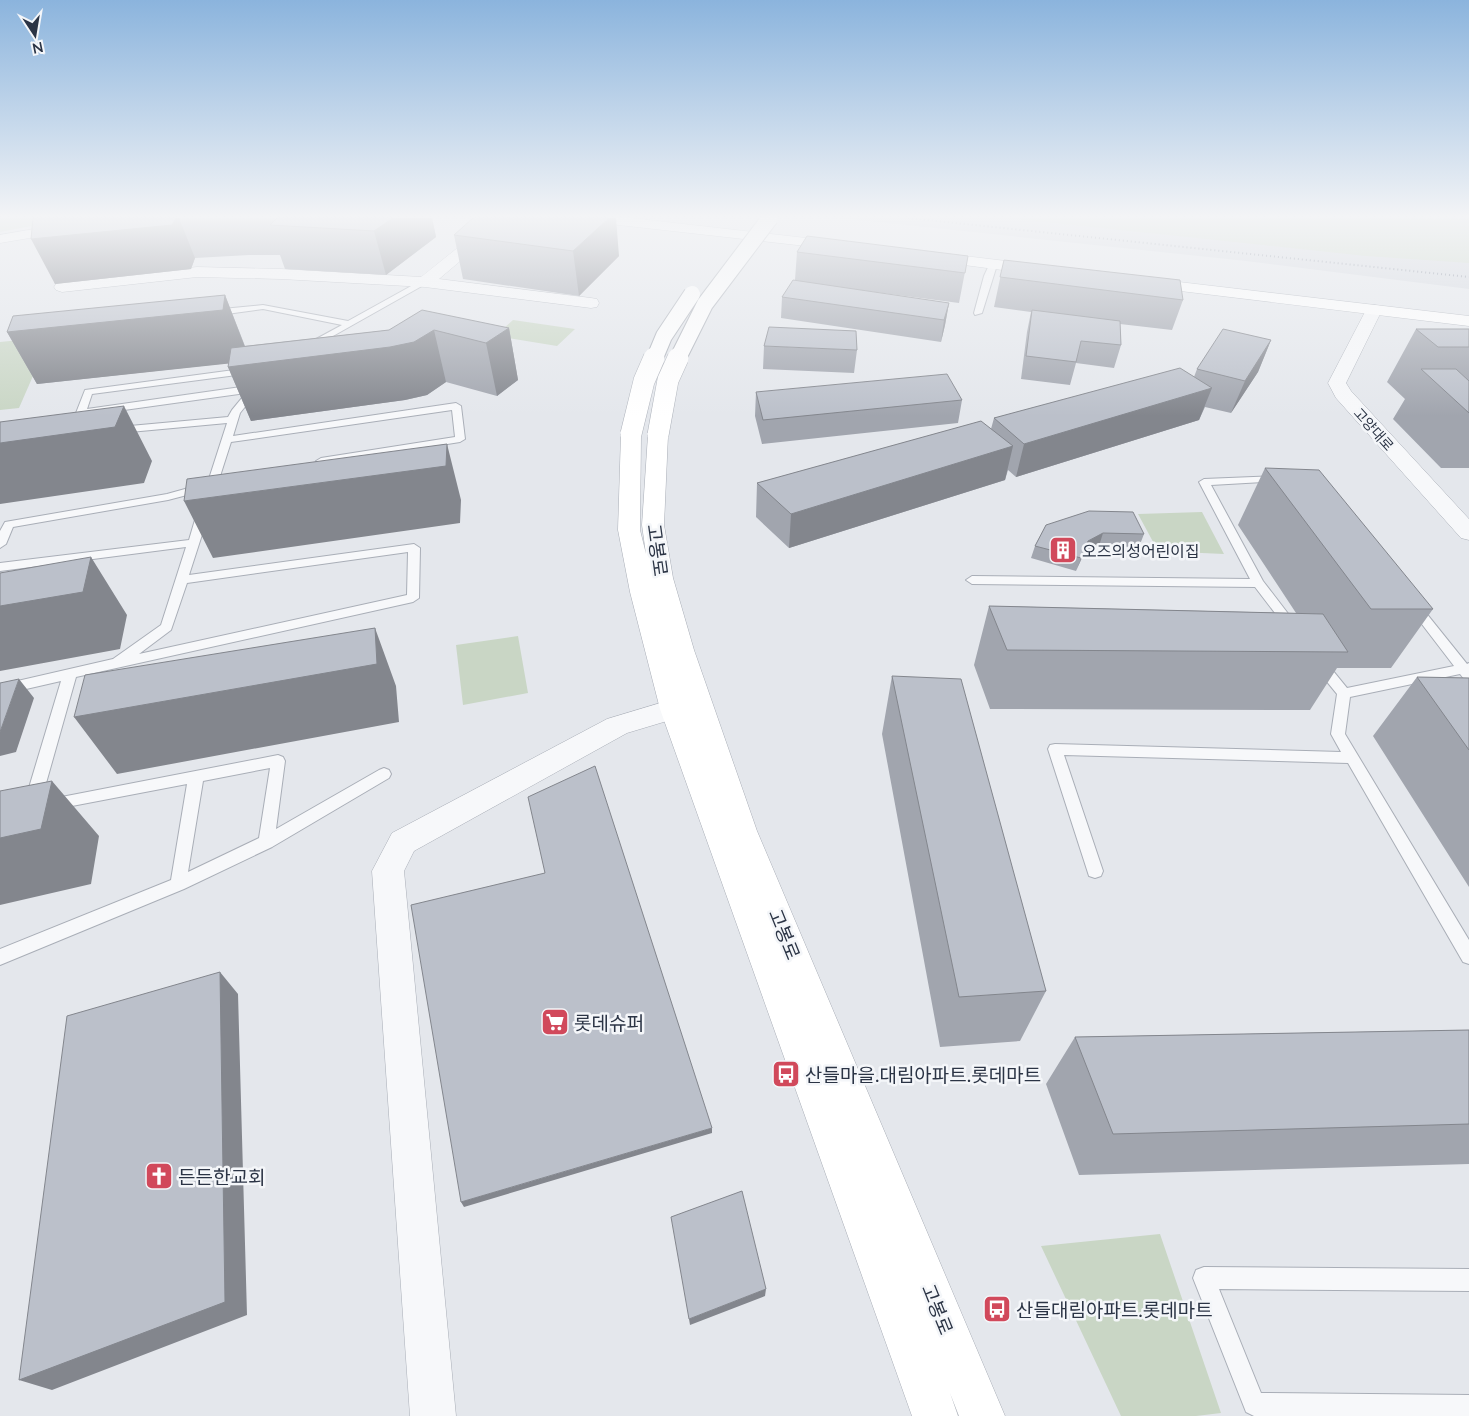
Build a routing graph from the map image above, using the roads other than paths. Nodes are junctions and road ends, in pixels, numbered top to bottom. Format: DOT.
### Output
graph roads {
  1 [pos="88,284"];
  2 [pos="421,284"];
  3 [pos="441,284"];
  4 [pos="700,284"];
  5 [pos="720,284"];
  6 [pos="986,284"];
  7 [pos="1156,284"];
  8 [pos="62,287"];
  9 [pos="591,303"];
  10 [pos="1374,310"];
  11 [pos="978,313"];
  12 [pos="206,314"];
  13 [pos="1469,321"];
  14 [pos="350,324"];
  15 [pos="299,353"];
  16 [pos="253,389"];
  17 [pos="232,420"];
  18 [pos="105,432"];
  19 [pos="644,435"];
  20 [pos="226,440"];
  21 [pos="313,463"];
  22 [pos="1293,478"];
  23 [pos="229,480"];
  24 [pos="212,485"];
  25 [pos="1469,533"];
  26 [pos="194,543"];
  27 [pos="0,544"];
  28 [pos="0,567"];
  29 [pos="183,580"];
  30 [pos="972,580"];
  31 [pos="1258,583"];
  32 [pos="1409,600"];
  33 [pos="1301,638"];
  34 [pos="1313,654"];
  35 [pos="117,664"];
  36 [pos="1467,671"];
  37 [pos="70,674"];
  38 [pos="0,690"];
  39 [pos="1344,694"];
  40 [pos="686,705"];
  41 [pos="1352,758"];
  42 [pos="384,774"];
  43 [pos="196,776"];
  44 [pos="266,842"];
  45 [pos="1095,872"];
  46 [pos="178,884"];
  47 [pos="1469,956"];
  48 [pos="0,957"];
  49 [pos="1469,1280"];
  50 [pos="1469,1407"];
  51 [pos="433,1416"];
  52 [pos="934,1416"];
  53 [pos="982,1416"];
  1 -- 8 [label="street"];
  2 -- 14 [label="lane"];
  3 -- 9 [label="street"];
  4 -- 19 [label="main road, bridge"];
  5 -- 19 [label="main road, bridge"];
  6 -- 11 [label="lane"];
  7 -- 10 [label="main road"];
  10 -- 13 [label="main road"];
  10 -- 25 [label="street, 고양대로"];
  12 -- 14 [label="lane"];
  14 -- 15 [label="lane"];
  16 -- 16 [label="lane"];
  16 -- 17 [label="lane"];
  17 -- 18 [label="lane"];
  17 -- 20 [label="lane"];
  19 -- 40 [label="main road, 고봉로"];
  20 -- 21 [label="lane"];
  20 -- 24 [label="lane"];
  22 -- 31 [label="lane"];
  23 -- 24 [label="lane"];
  24 -- 26 [label="lane"];
  24 -- 27 [label="lane"];
  26 -- 28 [label="lane"];
  26 -- 29 [label="lane"];
  29 -- 35 [label="lane"];
  29 -- 35 [label="lane"];
  30 -- 31 [label="lane"];
  31 -- 33 [label="lane"];
  32 -- 36 [label="lane"];
  34 -- 39 [label="lane"];
  35 -- 37 [label="lane"];
  36 -- 39 [label="lane"];
  37 -- 38 [label="lane"];
  37 -- 43 [label="lane"];
  39 -- 41 [label="lane"];
  40 -- 51 [label="street"];
  40 -- 52 [label="main road, 고봉로"];
  40 -- 53 [label="main road, 고봉로"];
  41 -- 45 [label="lane"];
  41 -- 47 [label="lane"];
  42 -- 44 [label="lane"];
  43 -- 44 [label="lane"];
  43 -- 46 [label="lane"];
  44 -- 46 [label="lane"];
  46 -- 48 [label="lane"];
  49 -- 50 [label="lane"];
}
